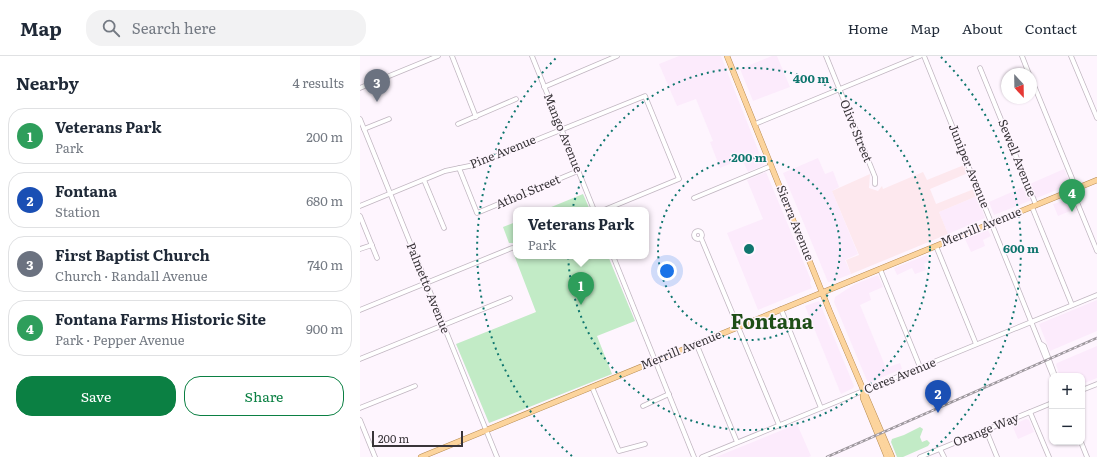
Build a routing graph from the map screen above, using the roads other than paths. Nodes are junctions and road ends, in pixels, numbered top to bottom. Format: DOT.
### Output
graph roads {
  1 [pos="438,56"];
  2 [pos="452,56"];
  3 [pos="532,56"];
  4 [pos="618,56"];
  5 [pos="727,56"];
  6 [pos="826,56"];
  7 [pos="920,56"];
  8 [pos="924,56"];
  9 [pos="1022,56"];
  10 [pos="1071,56"];
  11 [pos="432,57"];
  12 [pos="980,68"];
  13 [pos="1027,68"];
  14 [pos="544,87"];
  15 [pos="360,88"];
  16 [pos="839,89"];
  17 [pos="1037,93"];
  18 [pos="516,99"];
  19 [pos="476,117"];
  20 [pos="1097,118"];
  21 [pos="360,119"];
  22 [pos="389,119"];
  23 [pos="458,124"];
  24 [pos="754,124"];
  25 [pos="364,129"];
  26 [pos="561,130"];
  27 [pos="772,166"];
  28 [pos="460,168"];
  29 [pos="578,171"];
  30 [pos="424,180"];
  31 [pos="1097,180"];
  32 [pos="875,184"];
  33 [pos="1074,189"];
  34 [pos="390,194"];
  35 [pos="694,198"];
  36 [pos="360,206"];
  37 [pos="1034,206"];
  38 [pos="593,207"];
  39 [pos="611,207"];
  40 [pos="360,216"];
  41 [pos="992,223"];
  42 [pos="444,228"];
  43 [pos="701,238"];
  44 [pos="372,245"];
  45 [pos="936,246"];
  46 [pos="512,248"];
  47 [pos="360,249"];
  48 [pos="1097,251"];
  49 [pos="377,258"];
  50 [pos="614,259"];
  51 [pos="880,269"];
  52 [pos="425,283"];
  53 [pos="823,293"];
  54 [pos="1097,295"];
  55 [pos="510,298"];
  56 [pos="1072,305"];
  57 [pos="781,309"];
  58 [pos="360,310"];
  59 [pos="1031,321"];
  60 [pos="443,325"];
  61 [pos="738,327"];
  62 [pos="696,343"];
  63 [pos="976,344"];
  64 [pos="360,359"];
  65 [pos="655,360"];
  66 [pos="920,367"];
  67 [pos="1053,373"];
  68 [pos="1097,384"];
  69 [pos="415,386"];
  70 [pos="592,387"];
  71 [pos="1085,389"];
  72 [pos="863,390"];
  73 [pos="669,394"];
  74 [pos="1049,404"];
  75 [pos="643,406"];
  76 [pos="360,408"];
  77 [pos="821,408"];
  78 [pos="1030,412"];
  79 [pos="360,420"];
  80 [pos="779,425"];
  81 [pos="486,430"];
  82 [pos="986,430"];
  83 [pos="737,442"];
  84 [pos="645,444"];
  85 [pos="1082,445"];
  86 [pos="940,449"];
  87 [pos="375,457"];
  88 [pos="421,457"];
  89 [pos="497,457"];
  90 [pos="694,457"];
  91 [pos="702,457"];
  92 [pos="887,457"];
  93 [pos="892,457"];
  94 [pos="920,457"];
  95 [pos="944,457"];
  96 [pos="997,457"];
  97 [pos="1049,457"];
  98 [pos="1087,457"];
  1 -- 11 [label="street"];
  2 -- 19 [label="street"];
  3 -- 14 [label="street, Mango Avenue"];
  4 -- 14 [label="street"];
  5 -- 24 [label="main road, Sierra Avenue"];
  6 -- 16 [label="street, Olive Street"];
  7 -- 16 [label="street"];
  8 -- 41 [label="street, Juniper Avenue"];
  9 -- 13 [label="street"];
  10 -- 20 [label="street"];
  11 -- 15 [label="street"];
  12 -- 37 [label="street, Sewell Avenue"];
  14 -- 26 [label="street, Mango Avenue"];
  16 -- 24 [label="street"];
  16 -- 32 [label="street, Olive Street"];
  17 -- 33 [label="street"];
  18 -- 19 [label="street"];
  19 -- 23 [label="street"];
  21 -- 25 [label="street, Palmetto Avenue"];
  22 -- 25 [label="street"];
  24 -- 27 [label="main road, Sierra Avenue"];
  25 -- 34 [label="street, Palmetto Avenue"];
  26 -- 28 [label="street, Pine Avenue"];
  26 -- 29 [label="street, Mango Avenue"];
  26 -- 39 [label="street, Pine Avenue"];
  27 -- 35 [label="street"];
  27 -- 53 [label="main road, Sierra Avenue"];
  28 -- 29 [label="street, Athol Street"];
  28 -- 30 [label="street, Pine Avenue"];
  29 -- 38 [label="street, Mango Avenue"];
  30 -- 34 [label="street, Pine Avenue"];
  30 -- 42 [label="street"];
  31 -- 33 [label="main road, Merrill Avenue"];
  33 -- 37 [label="main road, Merrill Avenue"];
  33 -- 48 [label="street"];
  34 -- 36 [label="street, Pine Avenue"];
  34 -- 52 [label="street, Palmetto Avenue"];
  37 -- 41 [label="main road, Merrill Avenue"];
  37 -- 56 [label="street, Sewell Avenue"];
  40 -- 44 [label="street"];
  41 -- 45 [label="main road, Merrill Avenue"];
  41 -- 59 [label="street, Juniper Avenue"];
  43 -- 61 [label="street"];
  44 -- 47 [label="street"];
  44 -- 49 [label="street"];
  45 -- 51 [label="main road, Merrill Avenue"];
  45 -- 63 [label="street"];
  46 -- 52 [label="street"];
  50 -- 65 [label="street"];
  51 -- 53 [label="main road, Merrill Avenue"];
  51 -- 66 [label="street"];
  52 -- 58 [label="street"];
  52 -- 60 [label="street, Palmetto Avenue"];
  53 -- 57 [label="main road, Merrill Avenue"];
  53 -- 72 [label="main road, Sierra Avenue"];
  54 -- 56 [label="street, Ceres Avenue"];
  55 -- 60 [label="street"];
  56 -- 59 [label="street, Ceres Avenue"];
  57 -- 61 [label="main road, Merrill Avenue"];
  57 -- 77 [label="street"];
  59 -- 63 [label="street, Ceres Avenue"];
  59 -- 67 [label="street, Juniper Avenue"];
  60 -- 64 [label="street"];
  60 -- 81 [label="street, Palmetto Avenue"];
  61 -- 62 [label="main road, Merrill Avenue"];
  61 -- 80 [label="street"];
  62 -- 65 [label="main road, Merrill Avenue"];
  62 -- 83 [label="street"];
  63 -- 66 [label="street, Ceres Avenue"];
  65 -- 70 [label="main road, Merrill Avenue"];
  65 -- 73 [label="street"];
  66 -- 72 [label="street, Ceres Avenue"];
  68 -- 71 [label="street"];
  69 -- 76 [label="street"];
  70 -- 81 [label="main road, Merrill Avenue"];
  70 -- 84 [label="street"];
  72 -- 77 [label="street, Ceres Avenue"];
  72 -- 92 [label="main road, Sierra Avenue"];
  72 -- 93 [label="main road, Sierra Avenue"];
  73 -- 75 [label="street"];
  73 -- 90 [label="street"];
  74 -- 78 [label="street, Orange Way"];
  77 -- 80 [label="street, Ceres Avenue"];
  78 -- 82 [label="street, Orange Way"];
  78 -- 97 [label="street"];
  79 -- 87 [label="street"];
  80 -- 83 [label="street, Ceres Avenue"];
  81 -- 88 [label="main road, Merrill Avenue"];
  81 -- 89 [label="street, Palmetto Avenue"];
  82 -- 86 [label="street, Orange Way"];
  82 -- 96 [label="street"];
  83 -- 91 [label="street, Ceres Avenue"];
  85 -- 98 [label="street"];
  86 -- 94 [label="street, Orange Way"];
  86 -- 95 [label="street"];
}
